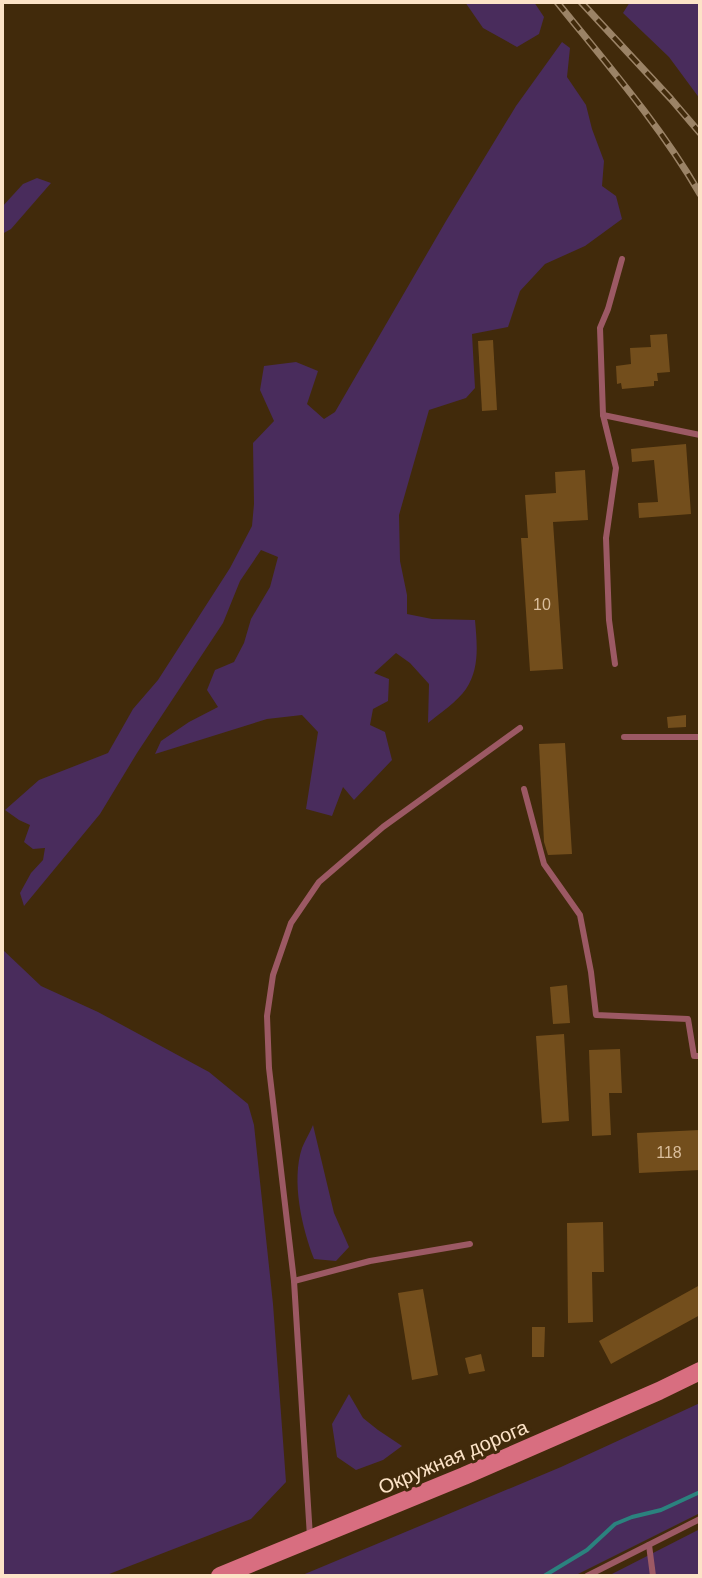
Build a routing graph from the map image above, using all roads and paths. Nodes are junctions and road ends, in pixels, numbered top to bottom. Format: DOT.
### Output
graph roads {
  1 [pos="622,259"];
  2 [pos="603,415"];
  3 [pos="700,435"];
  4 [pos="615,664"];
  5 [pos="520,728"];
  6 [pos="624,737"];
  7 [pos="700,737"];
  8 [pos="524,789"];
  9 [pos="700,1056"];
  10 [pos="470,1244"];
  11 [pos="294,1281"];
  12 [pos="700,1371"];
  13 [pos="700,1519"];
  14 [pos="310,1540"];
  15 [pos="649,1545"];
  16 [pos="231,1574"];
  17 [pos="587,1576"];
  18 [pos="653,1576"];
  1 -- 2 [label="lane"];
  2 -- 3 [label="lane"];
  2 -- 4 [label="lane"];
  5 -- 11 [label="lane"];
  6 -- 7 [label="lane"];
  8 -- 9 [label="lane"];
  10 -- 11 [label="lane"];
  11 -- 14 [label="lane"];
  12 -- 14 [label="main road, Окружная дорога"];
  13 -- 15 [label="lane"];
  14 -- 16 [label="main road, Окружная дорога"];
  15 -- 17 [label="lane"];
  15 -- 18 [label="lane"];
}
